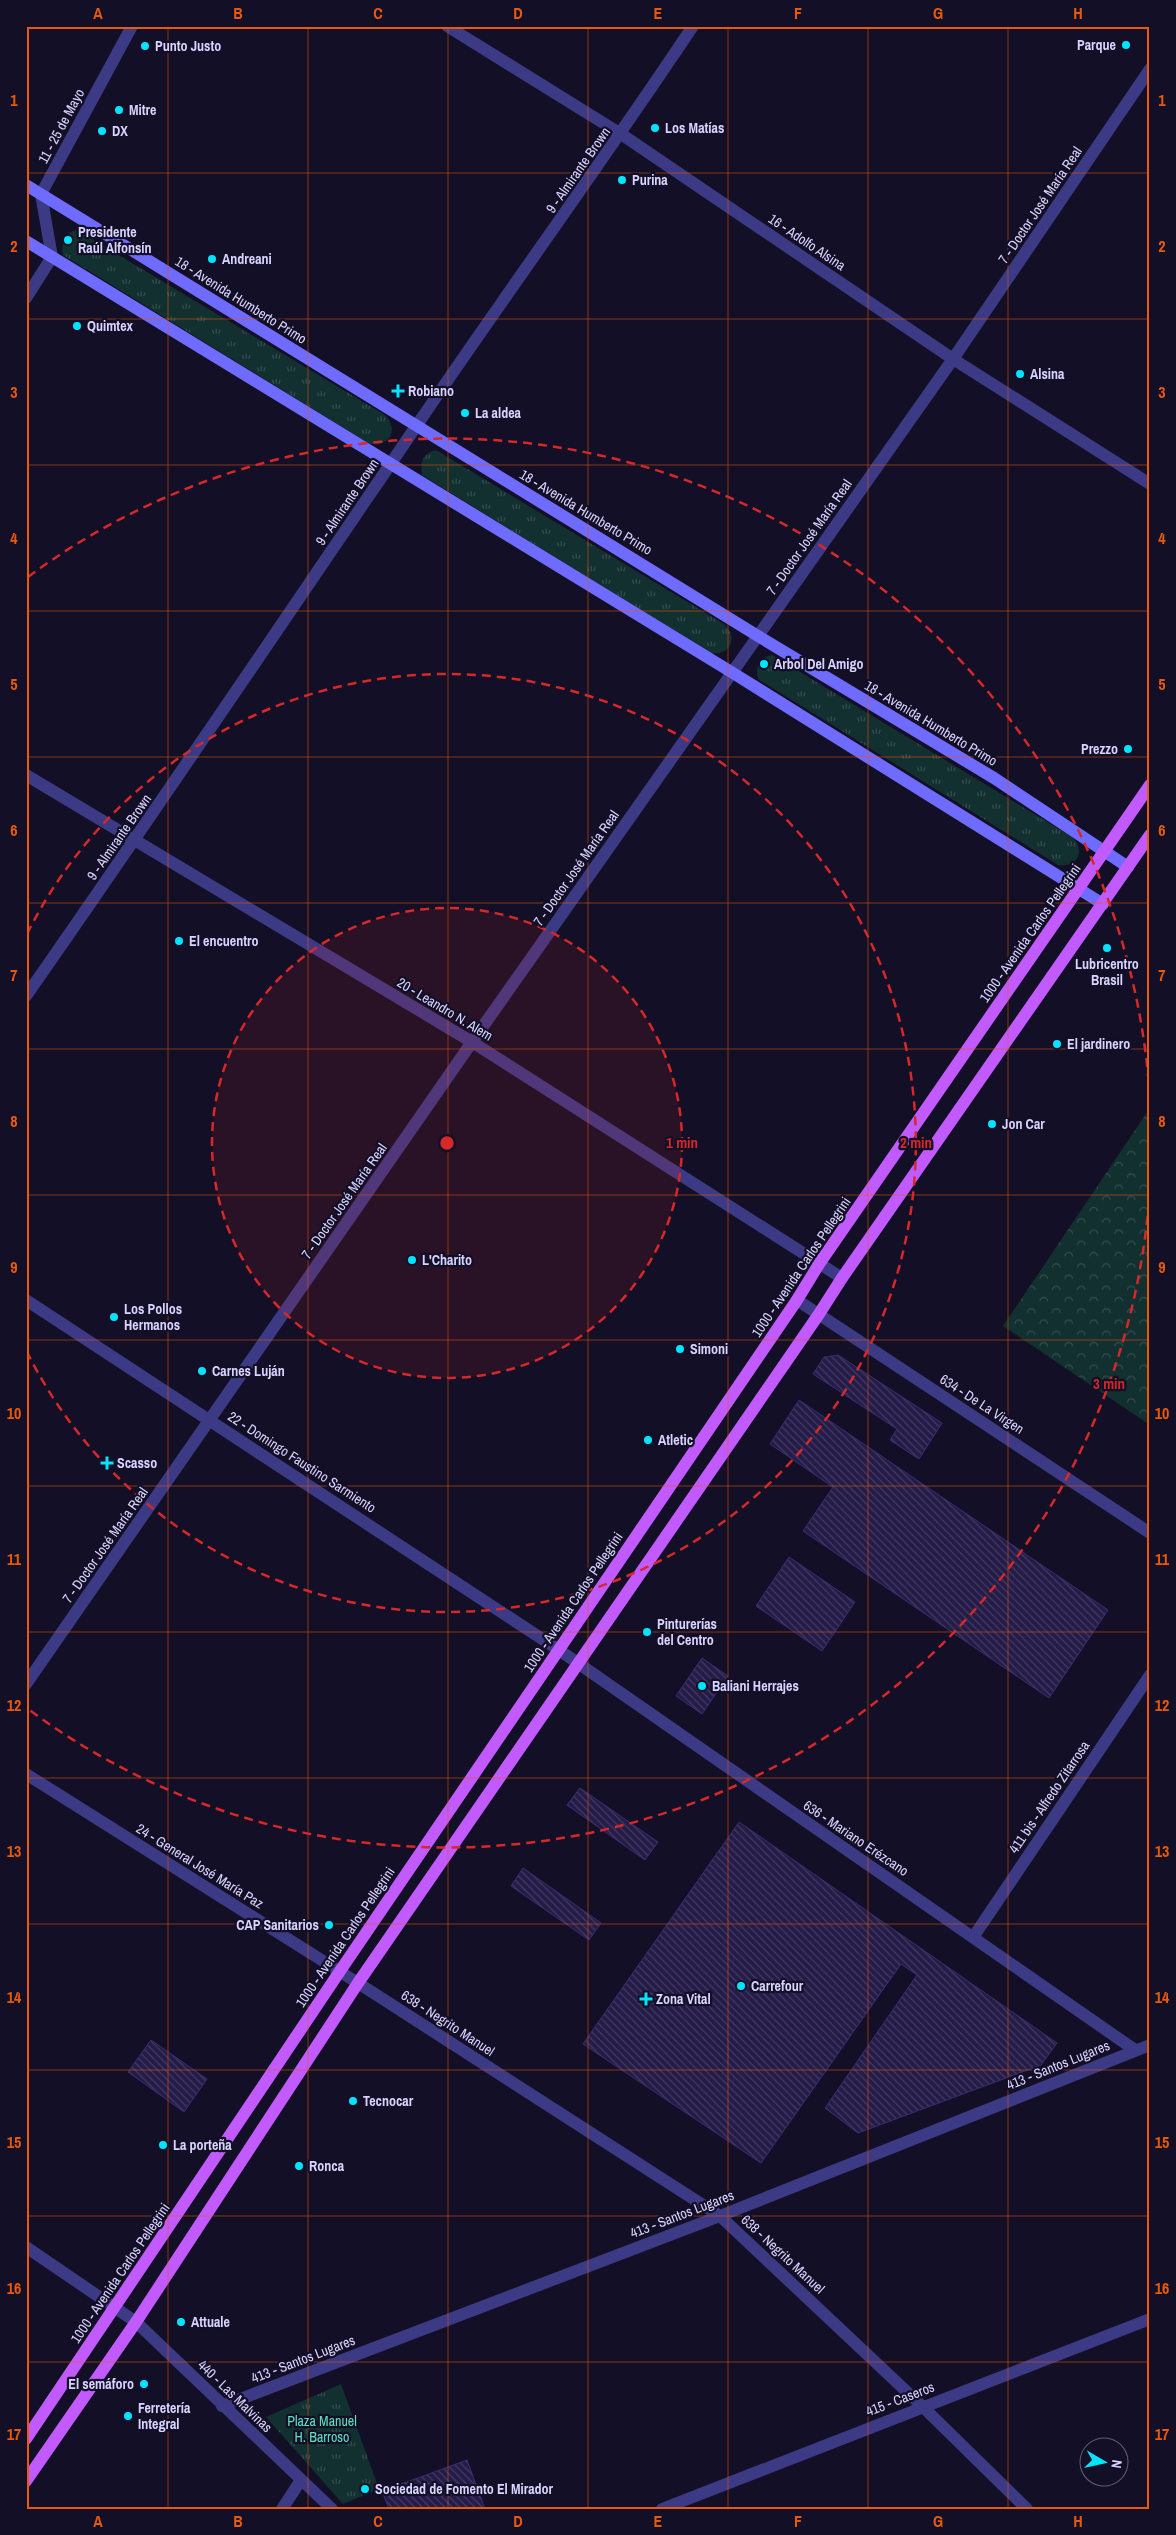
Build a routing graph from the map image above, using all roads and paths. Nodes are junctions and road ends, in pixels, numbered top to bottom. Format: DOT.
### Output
graph roads {
  1 [pos="132,26"];
  2 [pos="447,26"];
  3 [pos="693,26"];
  4 [pos="1150,69"];
  5 [pos="621,134"];
  6 [pos="26,185"];
  7 [pos="41,194"];
  8 [pos="26,241"];
  9 [pos="52,257"];
  10 [pos="26,298"];
  11 [pos="953,359"];
  12 [pos="416,426"];
  13 [pos="390,465"];
  14 [pos="1150,484"];
  15 [pos="758,636"];
  16 [pos="733,673"];
  17 [pos="26,775"];
  18 [pos="1150,785"];
  19 [pos="1150,835"];
  20 [pos="134,842"];
  21 [pos="1104,851"];
  22 [pos="1128,867"];
  23 [pos="1079,890"];
  24 [pos="1103,904"];
  25 [pos="26,996"];
  26 [pos="472,1042"];
  27 [pos="819,1264"];
  28 [pos="842,1278"];
  29 [pos="26,1300"];
  30 [pos="797,1300"];
  31 [pos="819,1314"];
  32 [pos="211,1420"];
  33 [pos="1150,1533"];
  34 [pos="559,1650"];
  35 [pos="578,1664"];
  36 [pos="1150,1675"];
  37 [pos="26,1684"];
  38 [pos="26,1774"];
  39 [pos="974,1936"];
  40 [pos="340,1971"];
  41 [pos="358,1983"];
  42 [pos="1150,2045"];
  43 [pos="1135,2050"];
  44 [pos="720,2216"];
  45 [pos="26,2246"];
  46 [pos="116,2307"];
  47 [pos="1150,2319"];
  48 [pos="136,2322"];
  49 [pos="222,2406"];
  50 [pos="922,2406"];
  51 [pos="26,2439"];
  52 [pos="301,2480"];
  53 [pos="26,2481"];
  54 [pos="282,2509"];
  55 [pos="332,2509"];
  56 [pos="662,2509"];
  57 [pos="1027,2509"];
  1 -- 7 [label="street, 11 - 25 de Mayo"];
  2 -- 5 [label="street, 16 - Adolfo Alsina"];
  3 -- 5 [label="street, 9 - Almirante Brown"];
  4 -- 11 [label="street, 7 - Doctor José María Real"];
  5 -- 11 [label="street, 16 - Adolfo Alsina"];
  5 -- 12 [label="street, 9 - Almirante Brown"];
  6 -- 7 [label="main road, 18 - Avenida Humberto Primo"];
  7 -- 9 [label="street"];
  7 -- 12 [label="main road, 18 - Avenida Humberto Primo"];
  8 -- 9 [label="main road"];
  9 -- 10 [label="street"];
  9 -- 13 [label="main road"];
  11 -- 14 [label="street, 16 - Adolfo Alsina"];
  11 -- 15 [label="street, 7 - Doctor José María Real"];
  12 -- 13 [label="street, 9 - Almirante Brown"];
  12 -- 15 [label="main road, 18 - Avenida Humberto Primo"];
  13 -- 16 [label="main road"];
  13 -- 20 [label="street, 9 - Almirante Brown"];
  15 -- 16 [label="street, 7 - Doctor José María Real"];
  15 -- 21 [label="main road, 18 - Avenida Humberto Primo"];
  16 -- 23 [label="main road"];
  16 -- 26 [label="street, 7 - Doctor José María Real"];
  17 -- 20 [label="street, 20 - Leandro N. Alem"];
  18 -- 21 [label="main road, 1000 - Avenida Carlos Pellegrini"];
  19 -- 22 [label="main road"];
  20 -- 25 [label="street, 9 - Almirante Brown"];
  20 -- 26 [label="street, 20 - Leandro N. Alem"];
  21 -- 22 [label="main road, 18 - Avenida Humberto Primo"];
  21 -- 23 [label="main road, 1000 - Avenida Carlos Pellegrini"];
  22 -- 24 [label="main road"];
  23 -- 24 [label="main road"];
  23 -- 27 [label="main road, 1000 - Avenida Carlos Pellegrini"];
  24 -- 28 [label="main road"];
  26 -- 27 [label="street, 20 - Leandro N. Alem"];
  26 -- 32 [label="street, 7 - Doctor José María Real"];
  27 -- 28 [label="street, 20 - Leandro N. Alem"];
  27 -- 30 [label="main road, 1000 - Avenida Carlos Pellegrini"];
  28 -- 31 [label="main road"];
  29 -- 32 [label="street, 22 - Domingo Faustino Sarmiento"];
  30 -- 31 [label="street, 634 - De La Virgen"];
  30 -- 34 [label="main road, 1000 - Avenida Carlos Pellegrini"];
  31 -- 33 [label="street, 634 - De La Virgen"];
  31 -- 35 [label="main road"];
  32 -- 34 [label="street, 22 - Domingo Faustino Sarmiento"];
  32 -- 37 [label="street, 7 - Doctor José María Real"];
  34 -- 35 [label="street, 636 - Mariano Erézcano"];
  34 -- 40 [label="main road, 1000 - Avenida Carlos Pellegrini"];
  35 -- 39 [label="street, 636 - Mariano Erézcano"];
  35 -- 41 [label="main road"];
  36 -- 39 [label="street, 411 bis - Alfredo Zitarrosa"];
  38 -- 40 [label="street, 24 - General José María Paz"];
  39 -- 43 [label="street, 636 - Mariano Erézcano"];
  40 -- 41 [label="street, 24 - General José María Paz"];
  40 -- 46 [label="main road, 1000 - Avenida Carlos Pellegrini"];
  41 -- 44 [label="street, 638 - Negrito Manuel"];
  41 -- 48 [label="main road"];
  42 -- 43 [label="street, 413 - Santos Lugares"];
  43 -- 44 [label="street, 413 - Santos Lugares"];
  44 -- 49 [label="street, 413 - Santos Lugares"];
  44 -- 50 [label="street, 638 - Negrito Manuel"];
  45 -- 46 [label="street, 440 - Las Malvinas"];
  46 -- 48 [label="street, 440 - Las Malvinas"];
  46 -- 51 [label="main road, 1000 - Avenida Carlos Pellegrini"];
  47 -- 50 [label="street, 415 - Caseros"];
  48 -- 49 [label="street, 440 - Las Malvinas"];
  48 -- 53 [label="main road"];
  49 -- 52 [label="street, 440 - Las Malvinas"];
  50 -- 56 [label="street, 415 - Caseros"];
  50 -- 57 [label="street, 638 - Negrito Manuel"];
  52 -- 54 [label="street"];
  52 -- 55 [label="street, 440 - Las Malvinas"];
}
